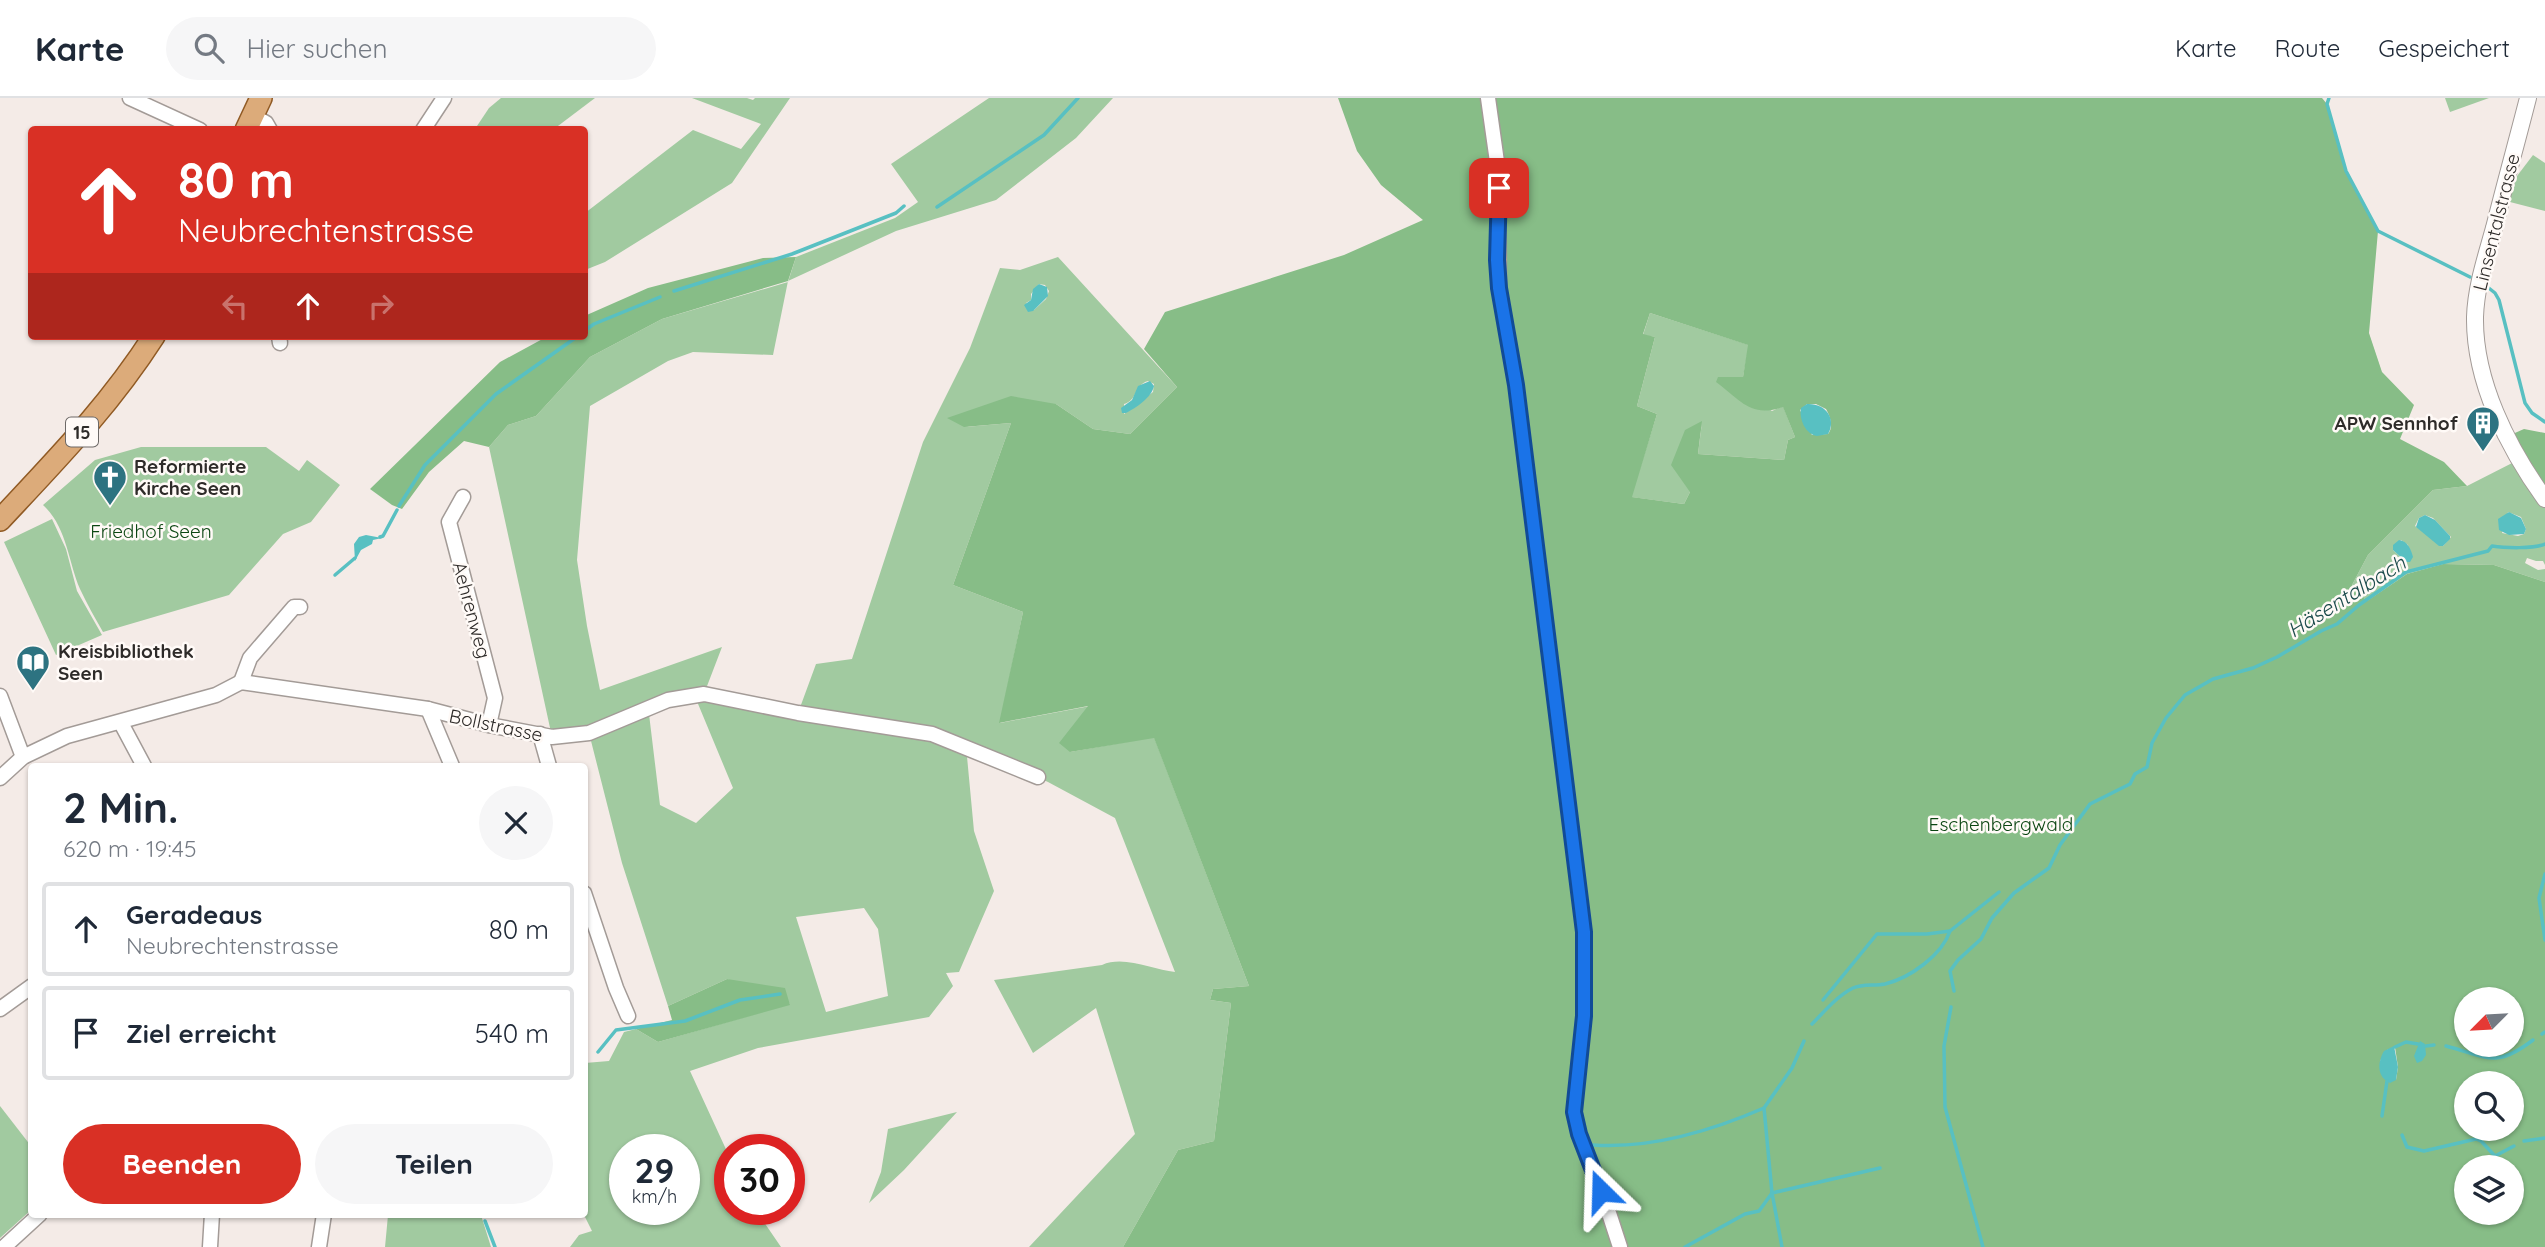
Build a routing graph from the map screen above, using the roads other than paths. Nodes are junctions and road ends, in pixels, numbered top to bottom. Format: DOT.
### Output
graph roads {
  1 [pos="130,98"];
  2 [pos="444,98"];
  3 [pos="1488,98"];
  4 [pos="2528,98"];
  5 [pos="253,114"];
  6 [pos="191,126"];
  7 [pos="268,126"];
  8 [pos="426,126"];
  9 [pos="151,340"];
  10 [pos="463,497"];
  11 [pos="2545,499"];
  12 [pos="0,520"];
  13 [pos="300,607"];
  14 [pos="241,682"];
  15 [pos="0,696"];
  16 [pos="428,709"];
  17 [pos="121,723"];
  18 [pos="489,725"];
  19 [pos="540,734"];
  20 [pos="23,757"];
  21 [pos="142,763"];
  22 [pos="451,763"];
  23 [pos="548,763"];
  24 [pos="1038,777"];
  25 [pos="0,778"];
  26 [pos="588,905"];
  27 [pos="28,989"];
  28 [pos="0,1009"];
  29 [pos="628,1016"];
  30 [pos="36,1218"];
  31 [pos="212,1218"];
  32 [pos="323,1218"];
  33 [pos="5,1247"];
  34 [pos="210,1247"];
  35 [pos="319,1247"];
  36 [pos="1620,1247"];
  1 -- 6 [label="street"];
  2 -- 8 [label="street"];
  3 -- 36 [label="street"];
  4 -- 11 [label="street, Linsentalstrasse"];
  5 -- 7 [label="street"];
  9 -- 12 [label="main road, 15"];
  10 -- 18 [label="street, Aehrenweg"];
  13 -- 14 [label="street"];
  14 -- 16 [label="street, Bollstrasse"];
  14 -- 17 [label="street"];
  15 -- 20 [label="street"];
  16 -- 18 [label="street, Bollstrasse"];
  16 -- 22 [label="street"];
  17 -- 20 [label="street"];
  17 -- 21 [label="street"];
  18 -- 19 [label="street, Bollstrasse"];
  19 -- 23 [label="street"];
  19 -- 24 [label="street, Bollstrasse"];
  20 -- 25 [label="street"];
  26 -- 29 [label="street"];
  27 -- 28 [label="street"];
  30 -- 33 [label="street"];
  31 -- 34 [label="street"];
  32 -- 35 [label="street"];
}
